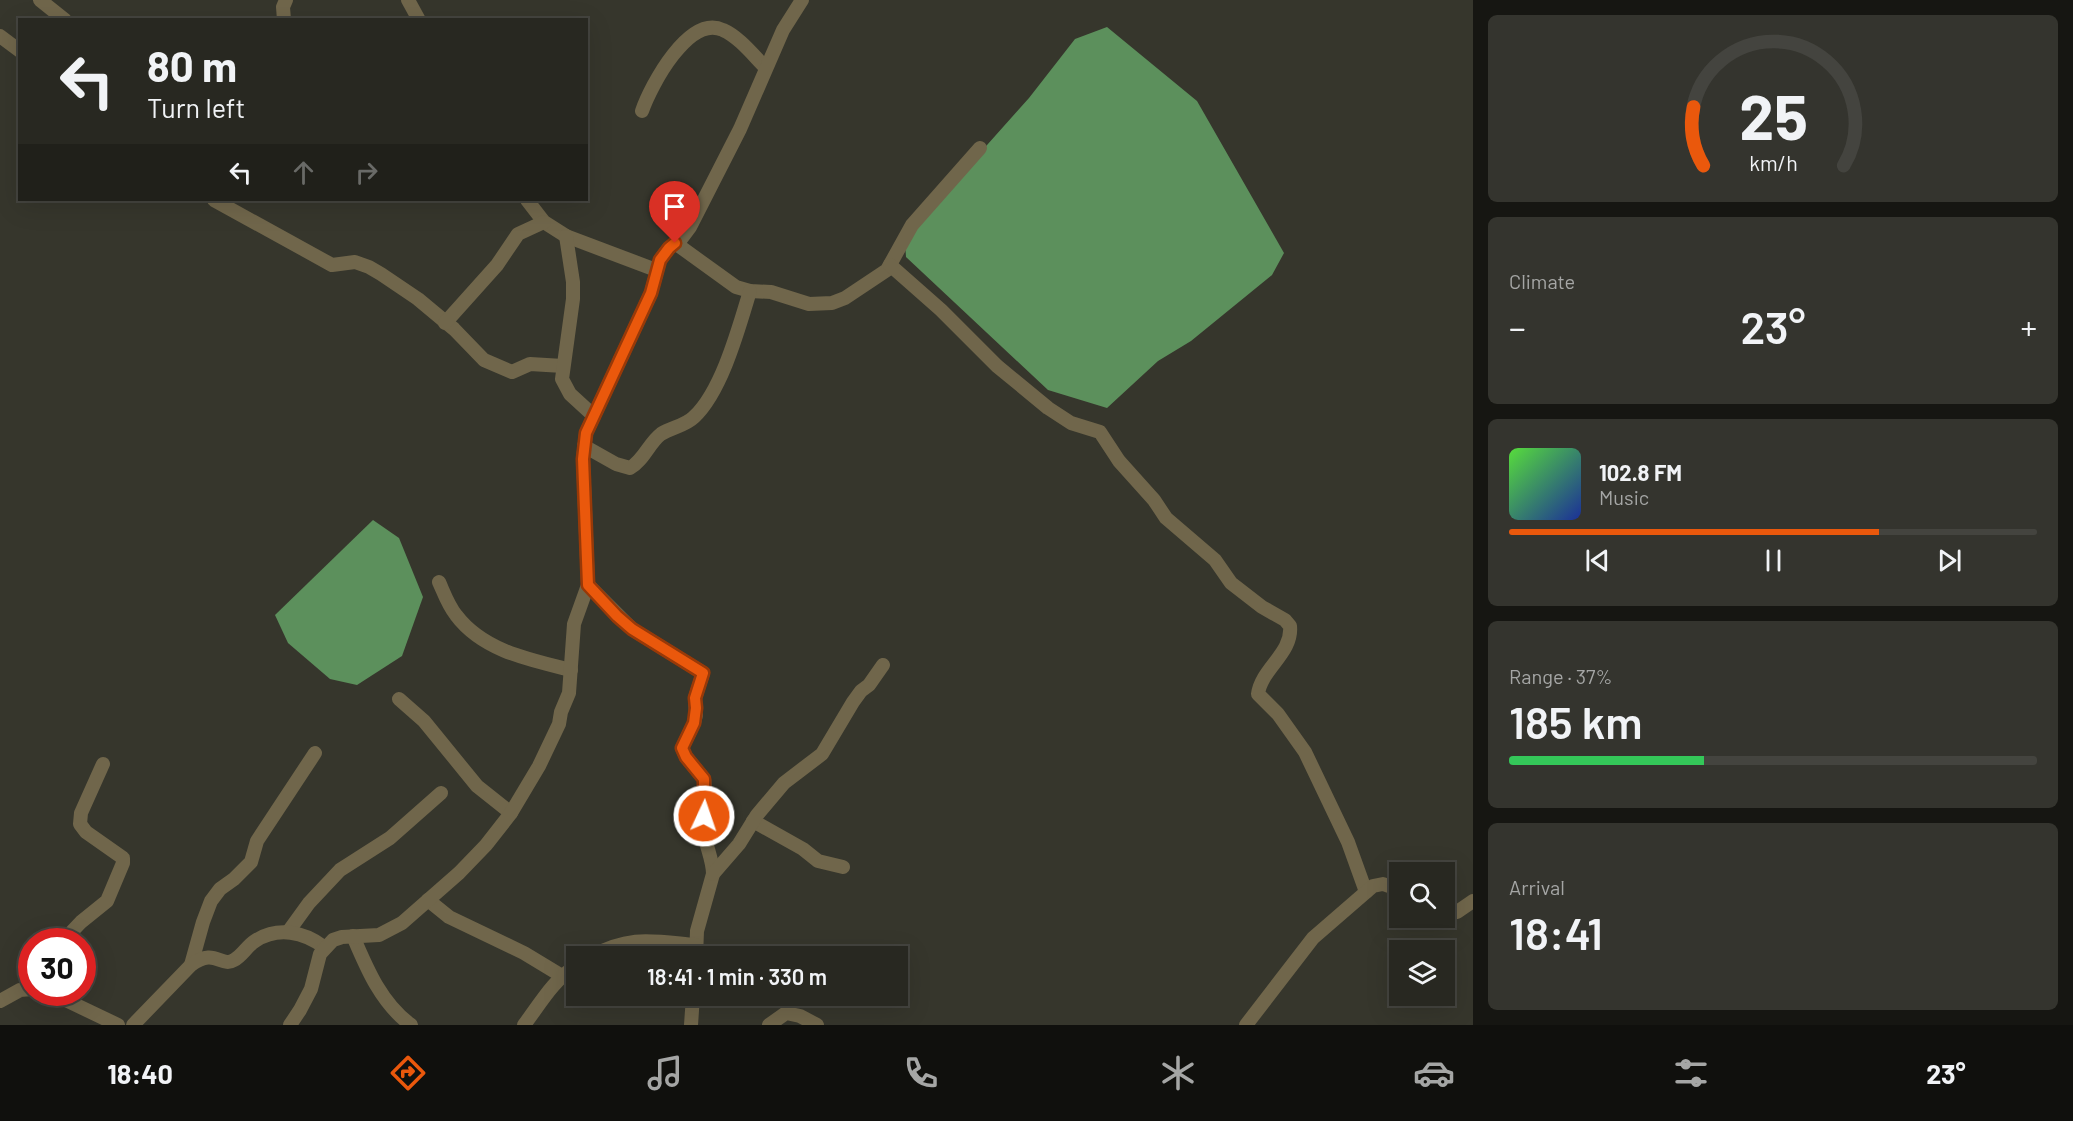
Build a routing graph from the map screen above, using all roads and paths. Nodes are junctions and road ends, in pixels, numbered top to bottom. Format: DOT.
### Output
graph roads {
  1 [pos="40,0"];
  2 [pos="286,0"];
  3 [pos="408,0"];
  4 [pos="802,0"];
  5 [pos="62,18"];
  6 [pos="284,18"];
  7 [pos="418,18"];
  8 [pos="0,36"];
  9 [pos="18,50"];
  10 [pos="765,67"];
  11 [pos="642,111"];
  12 [pos="980,148"];
  13 [pos="216,201"];
  14 [pos="528,201"];
  15 [pos="544,222"];
  16 [pos="566,236"];
  17 [pos="675,243"];
  18 [pos="890,265"];
  19 [pos="656,270"];
  20 [pos="750,291"];
  21 [pos="445,322"];
  22 [pos="563,366"];
  23 [pos="594,416"];
  24 [pos="584,446"];
  25 [pos="439,582"];
  26 [pos="588,585"];
  27 [pos="884,666"];
  28 [pos="571,670"];
  29 [pos="399,699"];
  30 [pos="315,753"];
  31 [pos="103,764"];
  32 [pos="441,793"];
  33 [pos="512,813"];
  34 [pos="753,820"];
  35 [pos="843,867"];
  36 [pos="712,874"];
  37 [pos="1389,886"];
  38 [pos="1366,892"];
  39 [pos="428,900"];
  40 [pos="1473,901"];
  41 [pos="1455,912"];
  42 [pos="76,928"];
  43 [pos="288,932"];
  44 [pos="353,936"];
  45 [pos="611,946"];
  46 [pos="670,946"];
  47 [pos="696,946"];
  48 [pos="324,947"];
  49 [pos="191,965"];
  50 [pos="566,973"];
  51 [pos="562,976"];
  52 [pos="18,991"];
  53 [pos="0,1001"];
  54 [pos="78,1006"];
  55 [pos="692,1006"];
  56 [pos="118,1025"];
  57 [pos="133,1025"];
  58 [pos="290,1025"];
  59 [pos="411,1025"];
  60 [pos="524,1025"];
  61 [pos="691,1025"];
  62 [pos="770,1025"];
  63 [pos="818,1025"];
  64 [pos="1246,1025"];
  1 -- 5 [label="street"];
  2 -- 6 [label="street"];
  3 -- 7 [label="street"];
  4 -- 10 [label="street"];
  8 -- 9 [label="street"];
  10 -- 11 [label="street"];
  10 -- 17 [label="street"];
  12 -- 18 [label="street"];
  13 -- 21 [label="street"];
  14 -- 15 [label="street"];
  15 -- 16 [label="street"];
  15 -- 21 [label="street"];
  16 -- 19 [label="street"];
  16 -- 22 [label="street"];
  17 -- 19 [label="street"];
  17 -- 20 [label="street"];
  18 -- 20 [label="street"];
  18 -- 38 [label="street"];
  19 -- 23 [label="street"];
  20 -- 24 [label="street"];
  21 -- 22 [label="street"];
  22 -- 23 [label="street"];
  23 -- 24 [label="street"];
  24 -- 26 [label="street"];
  25 -- 28 [label="street"];
  26 -- 28 [label="street"];
  26 -- 36 [label="street"];
  27 -- 34 [label="street"];
  28 -- 33 [label="street"];
  29 -- 33 [label="street"];
  30 -- 49 [label="street"];
  31 -- 42 [label="street"];
  32 -- 43 [label="street"];
  33 -- 39 [label="street"];
  34 -- 35 [label="street"];
  34 -- 36 [label="street"];
  36 -- 47 [label="street"];
  37 -- 38 [label="street"];
  38 -- 64 [label="street"];
  39 -- 44 [label="street"];
  39 -- 51 [label="street"];
  40 -- 41 [label="street"];
  43 -- 48 [label="street"];
  43 -- 49 [label="street"];
  44 -- 48 [label="street"];
  44 -- 59 [label="street"];
  45 -- 46 [label="street"];
  48 -- 58 [label="street"];
  49 -- 57 [label="street"];
  50 -- 51 [label="street"];
  51 -- 60 [label="street"];
  52 -- 53 [label="street"];
  54 -- 56 [label="street"];
  55 -- 61 [label="street"];
  62 -- 63 [label="street"];
}
